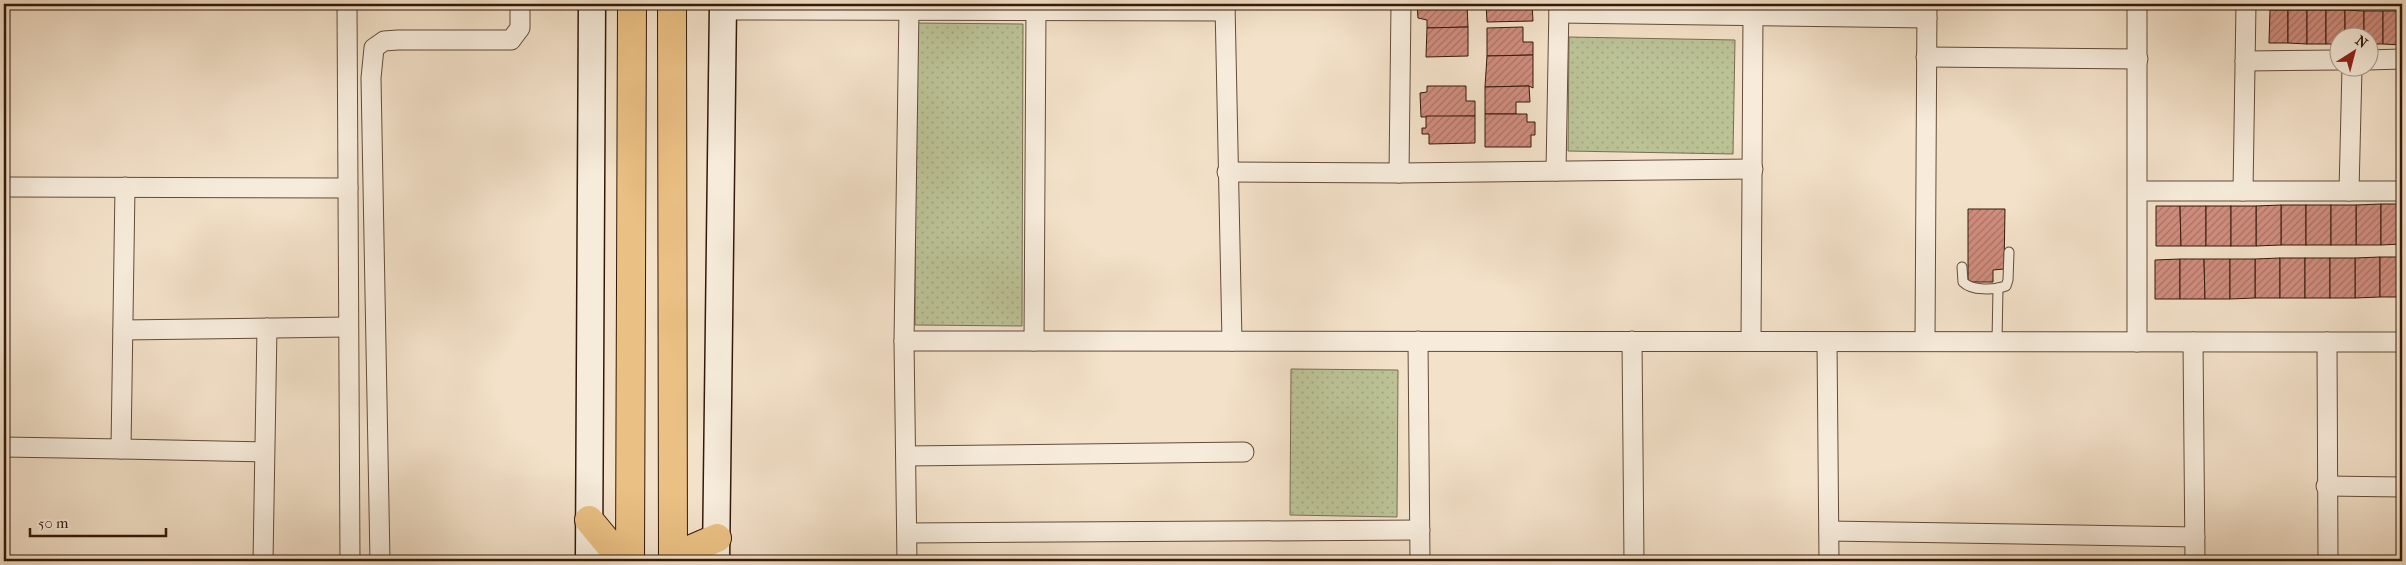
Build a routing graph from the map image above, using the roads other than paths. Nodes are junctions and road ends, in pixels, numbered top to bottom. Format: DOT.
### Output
graph roads {
  1 [pos="347,4"];
  2 [pos="520,4"];
  3 [pos="592,4"];
  4 [pos="632,4"];
  5 [pos="672,4"];
  6 [pos="1401,4"];
  7 [pos="2137,4"];
  8 [pos="2246,4"];
  9 [pos="723,7"];
  10 [pos="1225,7"];
  11 [pos="1559,8"];
  12 [pos="909,9"];
  13 [pos="1036,10"];
  14 [pos="1927,11"];
  15 [pos="1753,15"];
  16 [pos="1926,57"];
  17 [pos="2138,59"];
  18 [pos="2402,59"];
  19 [pos="2328,60"];
  20 [pos="2378,60"];
  21 [pos="2245,61"];
  22 [pos="2352,78"];
  23 [pos="1753,169"];
  24 [pos="1556,171"];
  25 [pos="1227,172"];
  26 [pos="1399,173"];
  27 [pos="4,187"];
  28 [pos="125,187"];
  29 [pos="348,188"];
  30 [pos="2139,191"];
  31 [pos="2243,191"];
  32 [pos="2349,191"];
  33 [pos="2402,191"];
  34 [pos="2009,252"];
  35 [pos="1962,267"];
  36 [pos="1998,288"];
  37 [pos="348,327"];
  38 [pos="267,328"];
  39 [pos="123,330"];
  40 [pos="904,341"];
  41 [pos="1034,341"];
  42 [pos="1232,341"];
  43 [pos="1418,341"];
  44 [pos="1632,341"];
  45 [pos="1751,341"];
  46 [pos="1997,341"];
  47 [pos="1827,342"];
  48 [pos="1925,342"];
  49 [pos="2137,342"];
  50 [pos="2193,342"];
  51 [pos="2327,342"];
  52 [pos="2402,342"];
  53 [pos="4,446"];
  54 [pos="120,449"];
  55 [pos="264,452"];
  56 [pos="1244,452"];
  57 [pos="906,456"];
  58 [pos="2326,486"];
  59 [pos="2402,486"];
  60 [pos="589,520"];
  61 [pos="1420,530"];
  62 [pos="1829,531"];
  63 [pos="908,532"];
  64 [pos="2195,537"];
  65 [pos="717,550"];
  66 [pos="673,559"];
  67 [pos="263,561"];
  68 [pos="350,561"];
  69 [pos="380,561"];
  70 [pos="588,561"];
  71 [pos="623,561"];
  72 [pos="630,561"];
  73 [pos="907,561"];
  74 [pos="1420,561"];
  75 [pos="1634,561"];
  76 [pos="1829,561"];
  77 [pos="2194,561"];
  78 [pos="2328,561"];
  1 -- 29 [label="street"];
  2 -- 69 [label="street"];
  3 -- 60 [label="street"];
  4 -- 72 [label="main road"];
  5 -- 66 [label="main road"];
  6 -- 26 [label="street"];
  7 -- 17 [label="street"];
  8 -- 21 [label="street"];
  9 -- 12 [label="street"];
  9 -- 65 [label="street"];
  10 -- 13 [label="street"];
  10 -- 25 [label="street"];
  11 -- 15 [label="street"];
  11 -- 24 [label="street"];
  12 -- 13 [label="street"];
  12 -- 40 [label="street"];
  13 -- 41 [label="street"];
  14 -- 15 [label="street"];
  14 -- 16 [label="street"];
  15 -- 23 [label="street"];
  16 -- 17 [label="street"];
  16 -- 48 [label="street"];
  17 -- 30 [label="street"];
  18 -- 20 [label="street"];
  19 -- 21 [label="street"];
  21 -- 31 [label="street"];
  22 -- 32 [label="street"];
  23 -- 24 [label="street"];
  23 -- 45 [label="street"];
  24 -- 26 [label="street"];
  25 -- 26 [label="street"];
  25 -- 42 [label="street"];
  27 -- 28 [label="street"];
  28 -- 29 [label="street"];
  28 -- 39 [label="street"];
  29 -- 37 [label="street"];
  30 -- 31 [label="street"];
  30 -- 49 [label="street"];
  31 -- 32 [label="street"];
  32 -- 33 [label="street"];
  34 -- 36 [label="lane"];
  35 -- 36 [label="lane"];
  36 -- 46 [label="lane"];
  37 -- 38 [label="street"];
  37 -- 68 [label="street"];
  38 -- 39 [label="street"];
  38 -- 55 [label="street"];
  39 -- 54 [label="street"];
  40 -- 41 [label="street"];
  40 -- 57 [label="street"];
  41 -- 42 [label="street"];
  42 -- 43 [label="street"];
  43 -- 44 [label="street"];
  43 -- 61 [label="street"];
  44 -- 45 [label="street"];
  44 -- 75 [label="street"];
  45 -- 47 [label="street"];
  46 -- 48 [label="street"];
  46 -- 49 [label="street"];
  47 -- 48 [label="street"];
  47 -- 62 [label="street"];
  49 -- 50 [label="street"];
  50 -- 51 [label="street"];
  50 -- 64 [label="street"];
  51 -- 52 [label="street"];
  51 -- 58 [label="street"];
  53 -- 54 [label="street"];
  54 -- 55 [label="street"];
  55 -- 67 [label="street"];
  56 -- 57 [label="street"];
  57 -- 63 [label="street"];
  58 -- 59 [label="street"];
  58 -- 78 [label="street"];
  60 -- 70 [label="street"];
  60 -- 71 [label="main road"];
  61 -- 63 [label="street"];
  61 -- 74 [label="street"];
  62 -- 64 [label="street"];
  62 -- 76 [label="street"];
  63 -- 73 [label="street"];
  64 -- 77 [label="street"];
  65 -- 66 [label="main road"];
}
